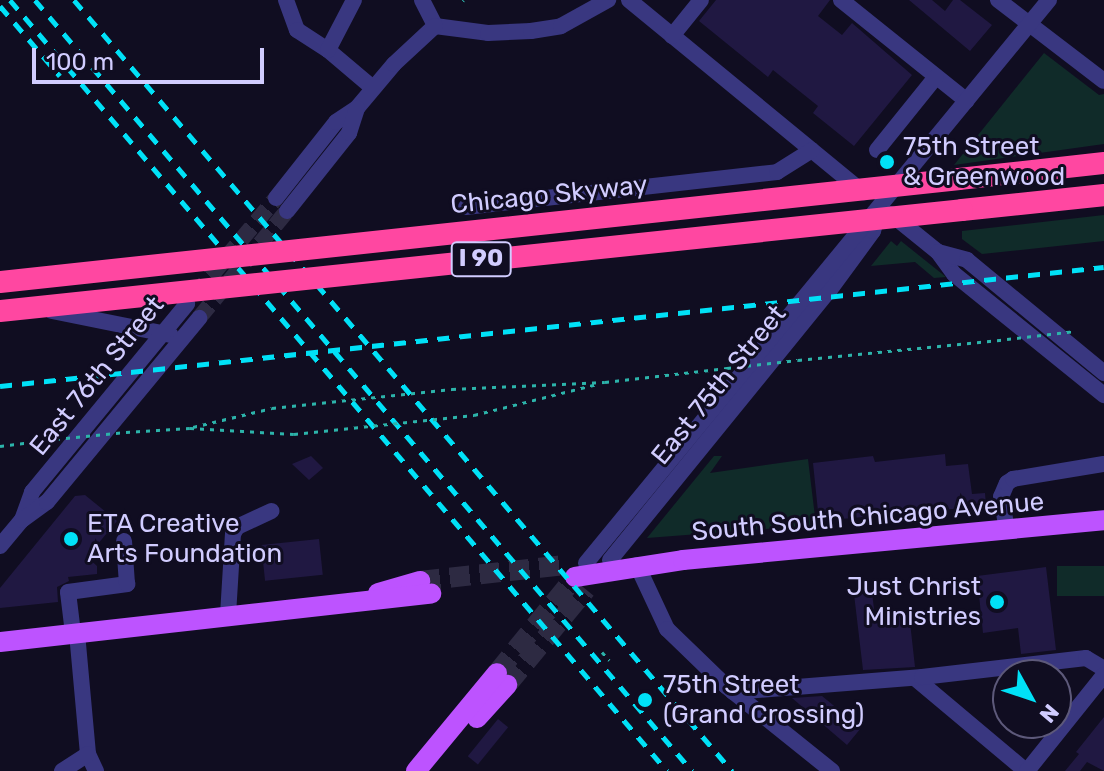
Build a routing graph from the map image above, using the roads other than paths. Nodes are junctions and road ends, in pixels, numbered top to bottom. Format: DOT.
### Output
graph roads {
  1 [pos="286,0"];
  2 [pos="354,0"];
  3 [pos="422,0"];
  4 [pos="608,0"];
  5 [pos="629,0"];
  6 [pos="701,0"];
  7 [pos="841,0"];
  8 [pos="998,0"];
  9 [pos="1049,0"];
  10 [pos="1028,25"];
  11 [pos="435,26"];
  12 [pos="672,36"];
  13 [pos="328,50"];
  14 [pos="936,77"];
  15 [pos="1104,81"];
  16 [pos="373,88"];
  17 [pos="967,101"];
  18 [pos="357,108"];
  19 [pos="812,150"];
  20 [pos="877,150"];
  21 [pos="1104,163"];
  22 [pos="1104,195"];
  23 [pos="276,198"];
  24 [pos="881,206"];
  25 [pos="466,207"];
  26 [pos="287,211"];
  27 [pos="938,252"];
  28 [pos="0,282"];
  29 [pos="0,300"];
  30 [pos="187,304"];
  31 [pos="0,311"];
  32 [pos="199,318"];
  33 [pos="163,334"];
  34 [pos="182,337"];
  35 [pos="1104,373"];
  36 [pos="1104,395"];
  37 [pos="1104,464"];
  38 [pos="272,511"];
  39 [pos="22,520"];
  40 [pos="1104,520"];
  41 [pos="1007,530"];
  42 [pos="124,541"];
  43 [pos="0,546"];
  44 [pos="637,565"];
  45 [pos="587,571"];
  46 [pos="426,587"];
  47 [pos="228,615"];
  48 [pos="75,633"];
  49 [pos="0,642"];
  50 [pos="915,678"];
  51 [pos="1103,678"];
  52 [pos="733,692"];
  53 [pos="88,754"];
  54 [pos="62,771"];
  55 [pos="96,771"];
  56 [pos="416,771"];
  57 [pos="429,771"];
  58 [pos="832,771"];
  59 [pos="1026,771"];
  1 -- 13 [label="street"];
  2 -- 13 [label="street"];
  3 -- 11 [label="street"];
  4 -- 11 [label="street"];
  5 -- 12 [label="street"];
  6 -- 12 [label="street"];
  7 -- 14 [label="street"];
  8 -- 10 [label="street"];
  9 -- 10 [label="street, East 75th Street"];
  10 -- 15 [label="street"];
  10 -- 17 [label="street, East 75th Street"];
  11 -- 16 [label="street"];
  12 -- 19 [label="street"];
  13 -- 16 [label="street"];
  14 -- 17 [label="street"];
  14 -- 20 [label="street"];
  16 -- 18 [label="street"];
  17 -- 24 [label="street, East 75th Street"];
  18 -- 23 [label="street"];
  18 -- 26 [label="street"];
  19 -- 24 [label="street"];
  19 -- 25 [label="street"];
  21 -- 28 [label="highway, Chicago Skyway / I 90, bridge"];
  22 -- 31 [label="highway, I 90, bridge"];
  24 -- 27 [label="street"];
  24 -- 45 [label="street, East 75th Street"];
  24 -- 45 [label="street, East 75th Street"];
  27 -- 35 [label="street"];
  27 -- 36 [label="street"];
  29 -- 33 [label="street"];
  30 -- 33 [label="street, East 76th Street"];
  32 -- 34 [label="street, East 76th Street"];
  33 -- 34 [label="street"];
  33 -- 39 [label="street, East 76th Street"];
  34 -- 39 [label="street, East 76th Street"];
  37 -- 41 [label="street"];
  38 -- 47 [label="street"];
  39 -- 43 [label="street, East 76th Street"];
  40 -- 41 [label="main road, South South Chicago Avenue"];
  41 -- 44 [label="main road, South South Chicago Avenue"];
  42 -- 48 [label="street"];
  44 -- 45 [label="main road, South South Chicago Avenue"];
  44 -- 52 [label="street"];
  46 -- 47 [label="main road"];
  47 -- 48 [label="main road"];
  48 -- 49 [label="main road"];
  48 -- 53 [label="street"];
  50 -- 51 [label="street"];
  50 -- 52 [label="street"];
  50 -- 59 [label="street"];
  51 -- 59 [label="street"];
  52 -- 58 [label="street"];
  53 -- 54 [label="street"];
  53 -- 55 [label="street"];
  56 -- 57 [label="main road"];
}
